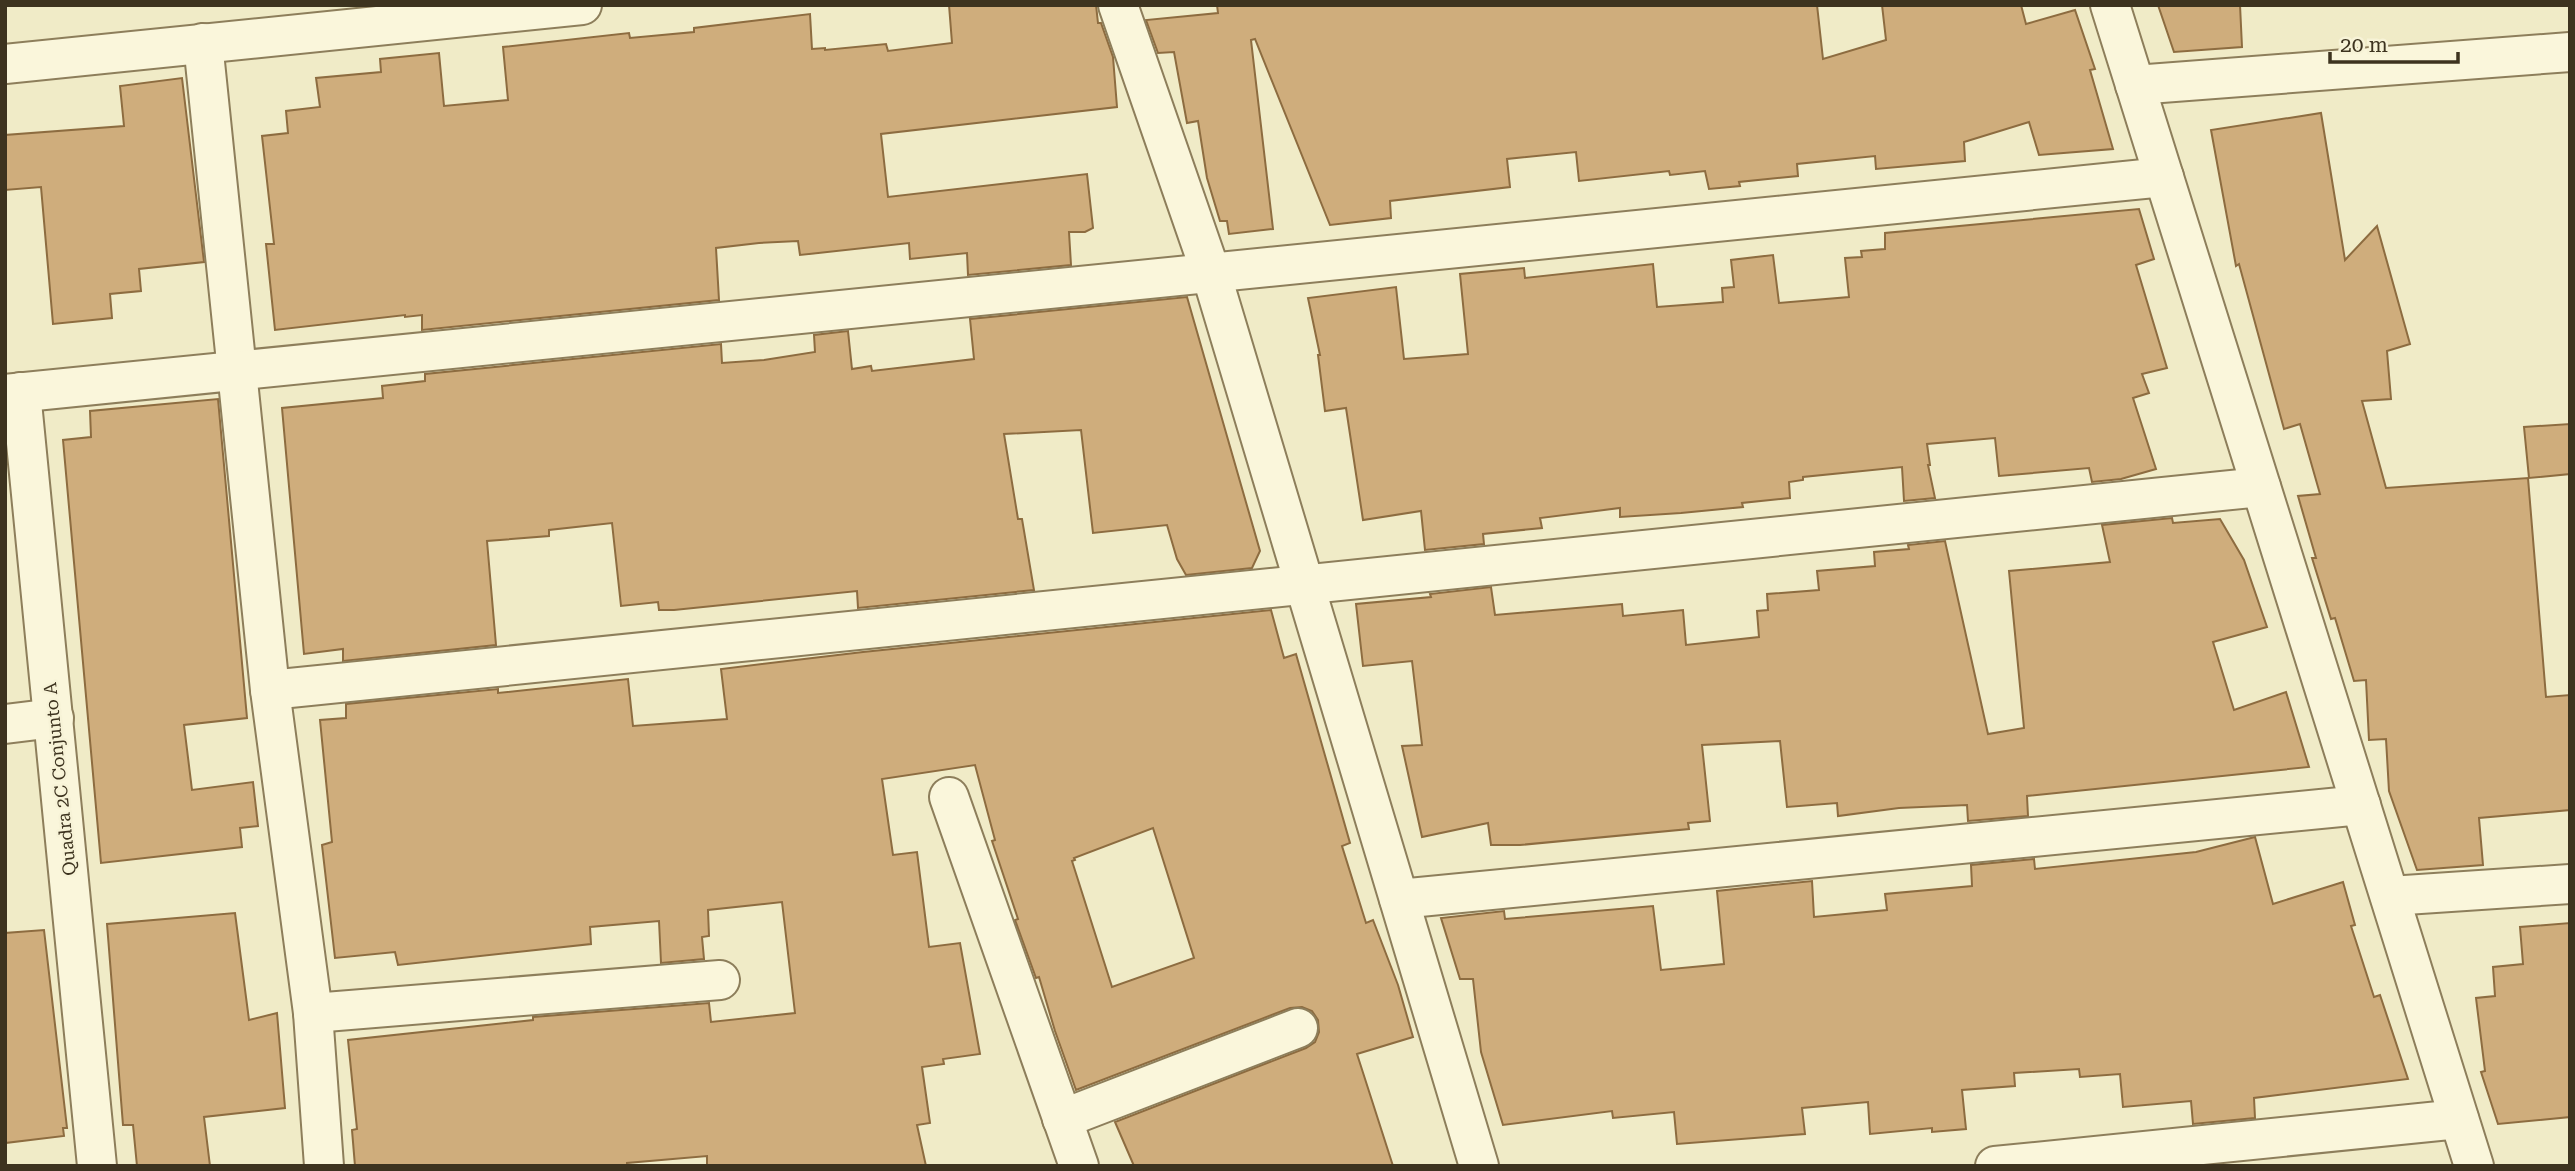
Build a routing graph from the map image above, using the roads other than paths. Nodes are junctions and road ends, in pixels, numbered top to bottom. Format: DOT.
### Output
graph roads {
  1 [pos="582,5"];
  2 [pos="1118,5"];
  3 [pos="2109,5"];
  4 [pos="536,8"];
  5 [pos="203,43"];
  6 [pos="2570,52"];
  7 [pos="5,64"];
  8 [pos="2135,85"];
  9 [pos="2164,177"];
  10 [pos="1212,273"];
  11 [pos="237,370"];
  12 [pos="13,393"];
  13 [pos="2261,487"];
  14 [pos="1304,585"];
  15 [pos="270,690"];
  16 [pos="54,718"];
  17 [pos="5,724"];
  18 [pos="949,797"];
  19 [pos="2361,804"];
  20 [pos="2570,884"];
  21 [pos="2390,896"];
  22 [pos="1399,899"];
  23 [pos="720,981"];
  24 [pos="313,1013"];
  25 [pos="1298,1028"];
  26 [pos="1062,1119"];
  27 [pos="2459,1119"];
  28 [pos="97,1166"];
  29 [pos="324,1166"];
  30 [pos="1079,1166"];
  31 [pos="1479,1166"];
  32 [pos="1995,1166"];
  33 [pos="2474,1166"];
  1 -- 4 [label="street"];
  2 -- 10 [label="street"];
  3 -- 8 [label="street"];
  4 -- 5 [label="street"];
  5 -- 7 [label="street"];
  5 -- 11 [label="street"];
  6 -- 8 [label="street"];
  8 -- 9 [label="street"];
  9 -- 10 [label="street"];
  9 -- 13 [label="street"];
  10 -- 11 [label="street"];
  10 -- 14 [label="street"];
  11 -- 12 [label="street"];
  11 -- 15 [label="street"];
  12 -- 16 [label="street, Quadra 2C Conjunto A"];
  13 -- 14 [label="street"];
  13 -- 19 [label="street"];
  14 -- 15 [label="street"];
  14 -- 22 [label="street"];
  15 -- 24 [label="street"];
  16 -- 17 [label="street"];
  16 -- 28 [label="street, Quadra 2C Conjunto A"];
  18 -- 26 [label="street"];
  19 -- 21 [label="street"];
  19 -- 22 [label="street"];
  20 -- 21 [label="street"];
  21 -- 27 [label="street"];
  22 -- 31 [label="street"];
  23 -- 24 [label="street"];
  24 -- 29 [label="street"];
  25 -- 26 [label="street"];
  26 -- 30 [label="street"];
  27 -- 32 [label="street"];
  27 -- 33 [label="street"];
}
